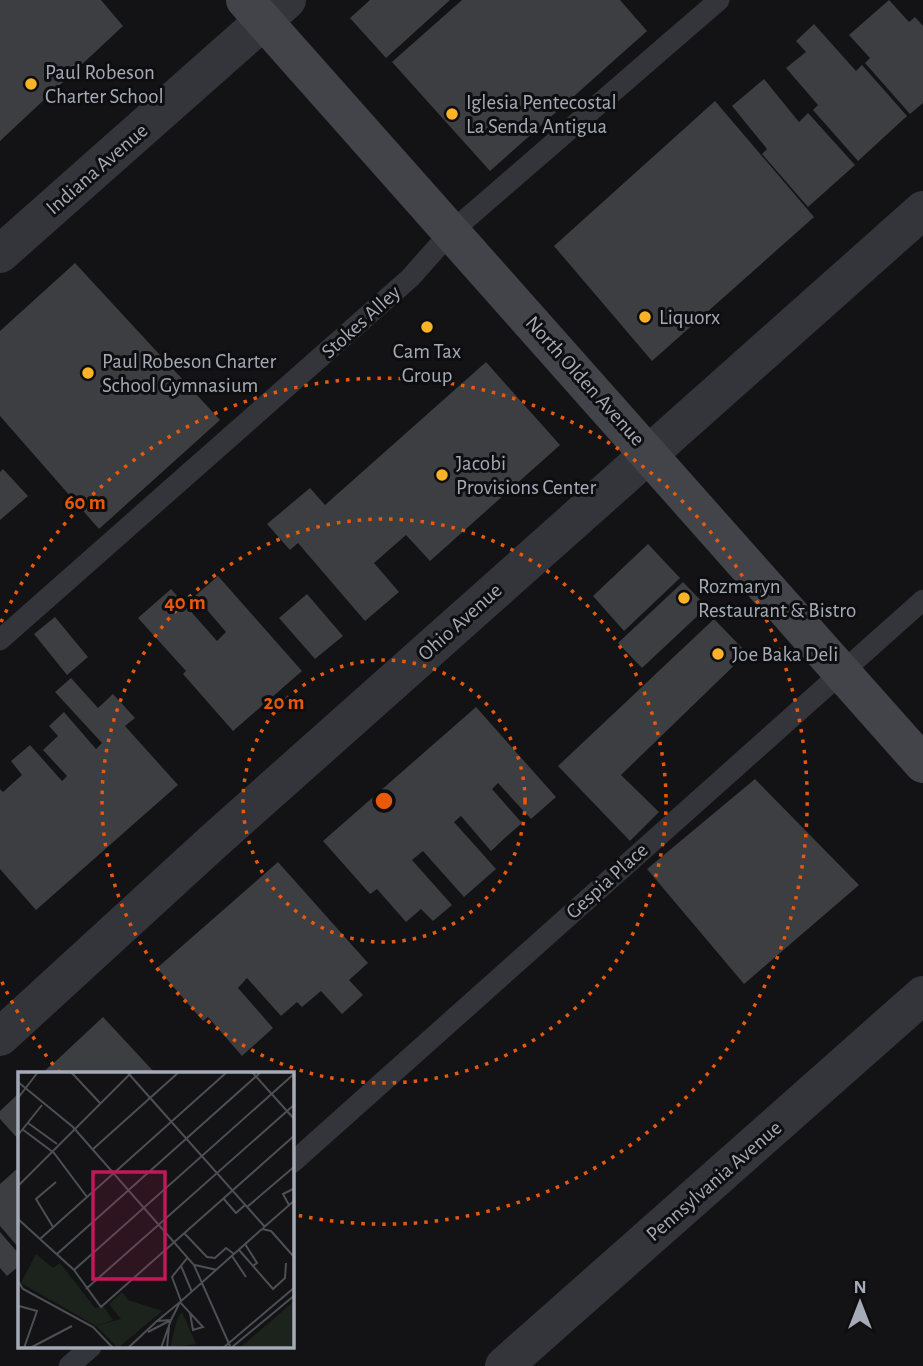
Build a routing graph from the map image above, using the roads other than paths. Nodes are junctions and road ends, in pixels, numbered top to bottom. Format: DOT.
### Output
graph roads {
  1 [pos="719,0"];
  2 [pos="266,7"];
  3 [pos="923,209"];
  4 [pos="450,232"];
  5 [pos="0,254"];
  6 [pos="650,453"];
  7 [pos="923,600"];
  8 [pos="0,640"];
  9 [pos="843,671"];
  10 [pos="923,764"];
  11 [pos="923,995"];
  12 [pos="0,1037"];
  13 [pos="294,1161"];
  14 [pos="90,1348"];
  15 [pos="69,1366"];
  16 [pos="503,1366"];
  1 -- 4 [label="lane, Stokes Alley"];
  2 -- 4 [label="main road, North Olden Avenue"];
  2 -- 5 [label="street, Indiana Avenue"];
  3 -- 6 [label="street, Ohio Avenue"];
  4 -- 6 [label="main road, North Olden Avenue"];
  4 -- 8 [label="lane, Stokes Alley"];
  6 -- 9 [label="main road, North Olden Avenue"];
  6 -- 12 [label="street, Ohio Avenue"];
  7 -- 9 [label="lane, Gespia Place"];
  9 -- 10 [label="main road, North Olden Avenue"];
  9 -- 13 [label="lane, Gespia Place"];
  11 -- 16 [label="street, Pennsylvania Avenue"];
  14 -- 15 [label="lane"];
}
